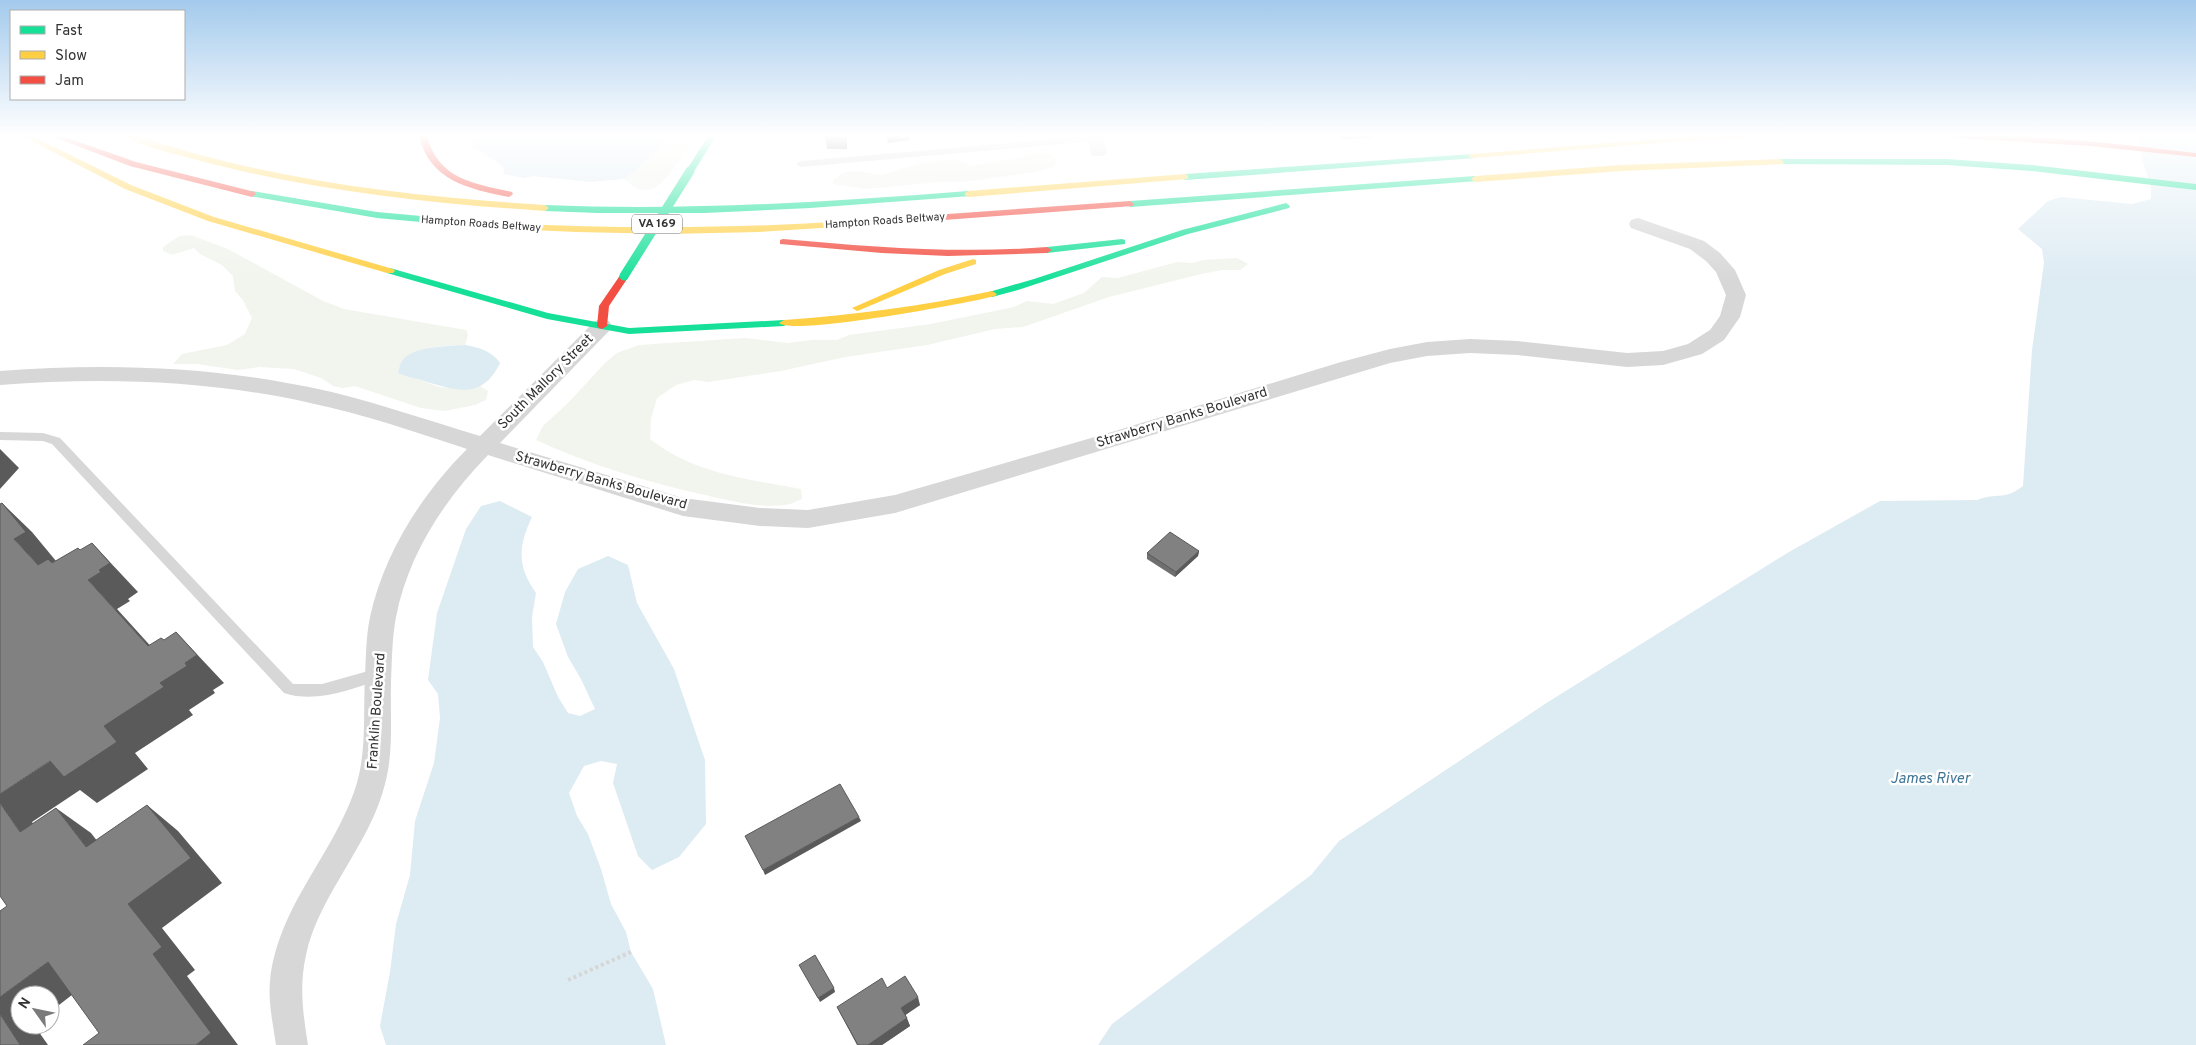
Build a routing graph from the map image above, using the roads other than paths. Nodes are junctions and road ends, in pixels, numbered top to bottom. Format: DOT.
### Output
graph roads {
  1 [pos="124,185"];
  2 [pos="210,185"];
  3 [pos="322,185"];
  4 [pos="476,185"];
  5 [pos="682,185"];
  6 [pos="1088,185"];
  7 [pos="1394,185"];
  8 [pos="1429,185"];
  9 [pos="2073,185"];
  10 [pos="2179,185"];
  11 [pos="2089,187"];
  12 [pos="2196,187"];
  13 [pos="864,202"];
  14 [pos="1638,224"];
  15 [pos="498,227"];
  16 [pos="1170,236"];
  17 [pos="1002,254"];
  18 [pos="831,320"];
  19 [pos="602,326"];
  20 [pos="0,378"];
  21 [pos="0,436"];
  22 [pos="482,446"];
  23 [pos="379,674"];
  24 [pos="292,1045"];
  1 -- 19 [label="main road"];
  2 -- 15 [label="main road, Hampton Roads Beltway"];
  3 -- 13 [label="main road, Hampton Roads Beltway"];
  4 -- 13 [label="main road"];
  5 -- 19 [label="main road, South Mallory Street / VA 169, bridge"];
  6 -- 13 [label="main road, Hampton Roads Beltway"];
  7 -- 15 [label="main road, Hampton Roads Beltway"];
  8 -- 16 [label="main road"];
  9 -- 11 [label="main road"];
  10 -- 12 [label="main road, Hampton Roads Beltway"];
  14 -- 22 [label="street, Strawberry Banks Boulevard"];
  15 -- 17 [label="main road"];
  16 -- 17 [label="main road"];
  16 -- 18 [label="main road"];
  17 -- 18 [label="main road"];
  18 -- 19 [label="main road"];
  19 -- 22 [label="street, South Mallory Street"];
  20 -- 22 [label="street, Strawberry Banks Boulevard"];
  21 -- 23 [label="lane"];
  22 -- 23 [label="street, Franklin Boulevard"];
  23 -- 24 [label="street, Franklin Boulevard"];
}
